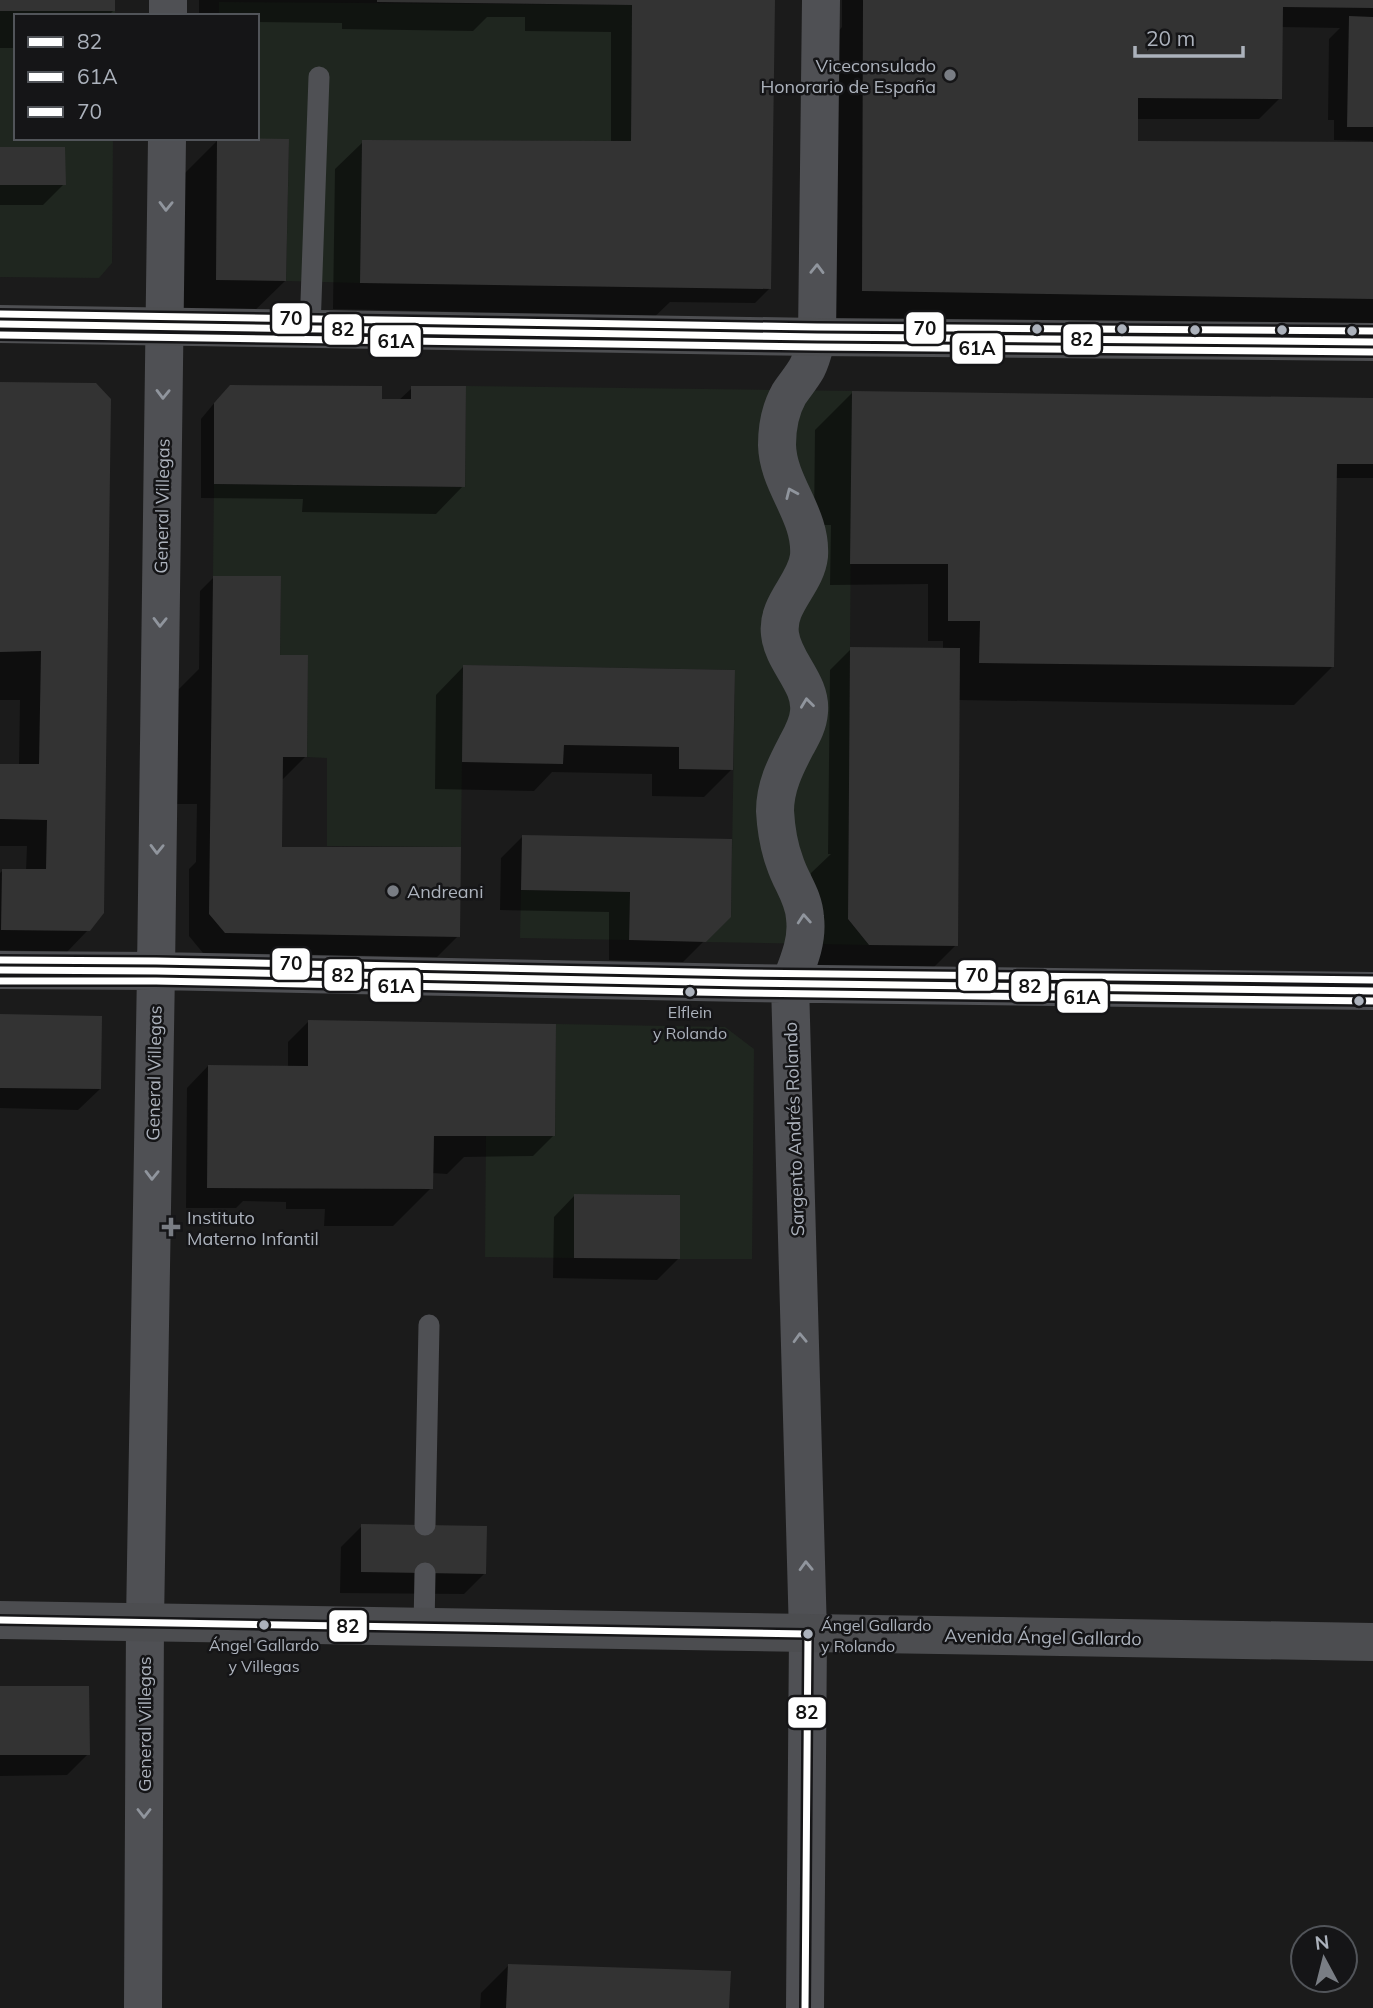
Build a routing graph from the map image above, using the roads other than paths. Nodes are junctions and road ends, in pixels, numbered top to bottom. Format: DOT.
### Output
graph roads {
  1 [pos="821,0"];
  2 [pos="319,77"];
  3 [pos="166,140"];
  4 [pos="0,324"];
  5 [pos="164,326"];
  6 [pos="310,329"];
  7 [pos="817,337"];
  8 [pos="1373,342"];
  9 [pos="0,970"];
  10 [pos="156,971"];
  11 [pos="790,984"];
  12 [pos="1373,991"];
  13 [pos="429,1325"];
  14 [pos="425,1525"];
  15 [pos="425,1573"];
  16 [pos="0,1620"];
  17 [pos="145,1622"];
  18 [pos="424,1627"];
  19 [pos="808,1634"];
  20 [pos="1373,1642"];
  21 [pos="143,2008"];
  22 [pos="805,2008"];
  7 -- 1 [label="street, Sargento Andrés Rolando, one-way"];
  2 -- 6 [label="lane"];
  3 -- 5 [label="street, General Villegas, one-way"];
  4 -- 5 [label="main road"];
  5 -- 6 [label="main road"];
  5 -- 10 [label="street, General Villegas, one-way"];
  6 -- 7 [label="main road"];
  7 -- 8 [label="main road"];
  11 -- 7 [label="street, Sargento Andrés Rolando, one-way"];
  9 -- 10 [label="street"];
  10 -- 11 [label="street"];
  10 -- 17 [label="street, General Villegas, one-way"];
  11 -- 12 [label="street"];
  19 -- 11 [label="street, Sargento Andrés Rolando, one-way"];
  13 -- 14 [label="lane"];
  15 -- 18 [label="lane"];
  16 -- 17 [label="main road, Avenida Ángel Gallardo"];
  17 -- 18 [label="main road, Avenida Ángel Gallardo"];
  17 -- 21 [label="street, General Villegas, one-way"];
  18 -- 19 [label="main road, Avenida Ángel Gallardo"];
  19 -- 20 [label="main road, Avenida Ángel Gallardo"];
  19 -- 22 [label="street, Sargento Andrés Rolando"];
}
